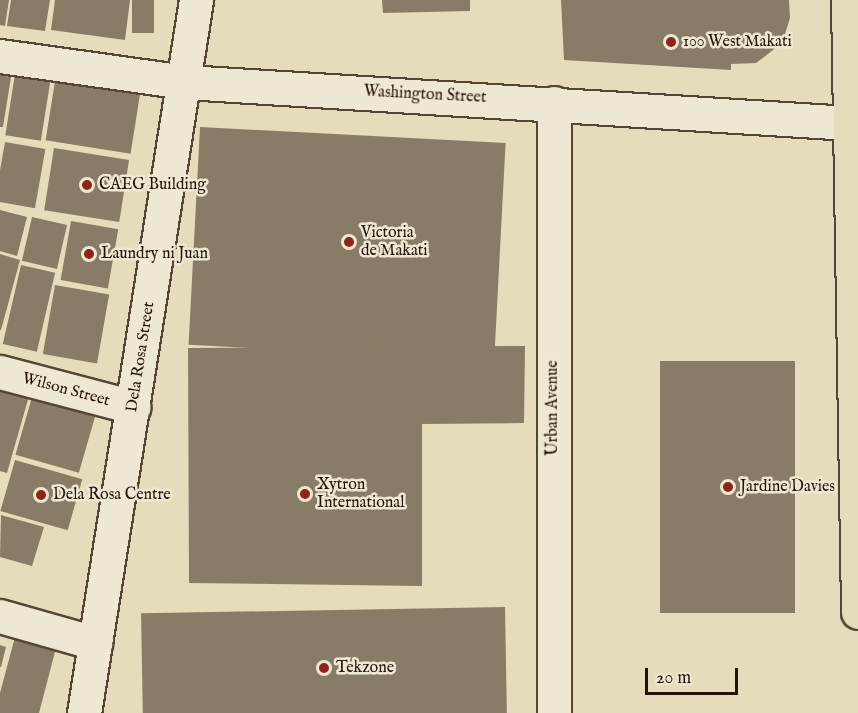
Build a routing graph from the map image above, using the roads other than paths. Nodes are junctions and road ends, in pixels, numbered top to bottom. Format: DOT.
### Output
graph roads {
  1 [pos="196,0"];
  2 [pos="848,0"];
  3 [pos="0,56"];
  4 [pos="185,82"];
  5 [pos="554,103"];
  6 [pos="850,123"];
  7 [pos="0,372"];
  8 [pos="133,407"];
  9 [pos="858,612"];
  10 [pos="0,616"];
  11 [pos="95,643"];
  12 [pos="84,713"];
  13 [pos="554,713"];
  1 -- 4 [label="street, Dela Rosa Street"];
  2 -- 6 [label="main road"];
  3 -- 4 [label="street, Washington Street"];
  4 -- 5 [label="street, Washington Street"];
  4 -- 8 [label="street, Dela Rosa Street"];
  5 -- 6 [label="street, Washington Street"];
  5 -- 13 [label="street, Urban Avenue"];
  6 -- 9 [label="main road"];
  7 -- 8 [label="street, Wilson Street"];
  8 -- 11 [label="street, Dela Rosa Street"];
  10 -- 11 [label="street"];
  11 -- 12 [label="street, Dela Rosa Street"];
}
